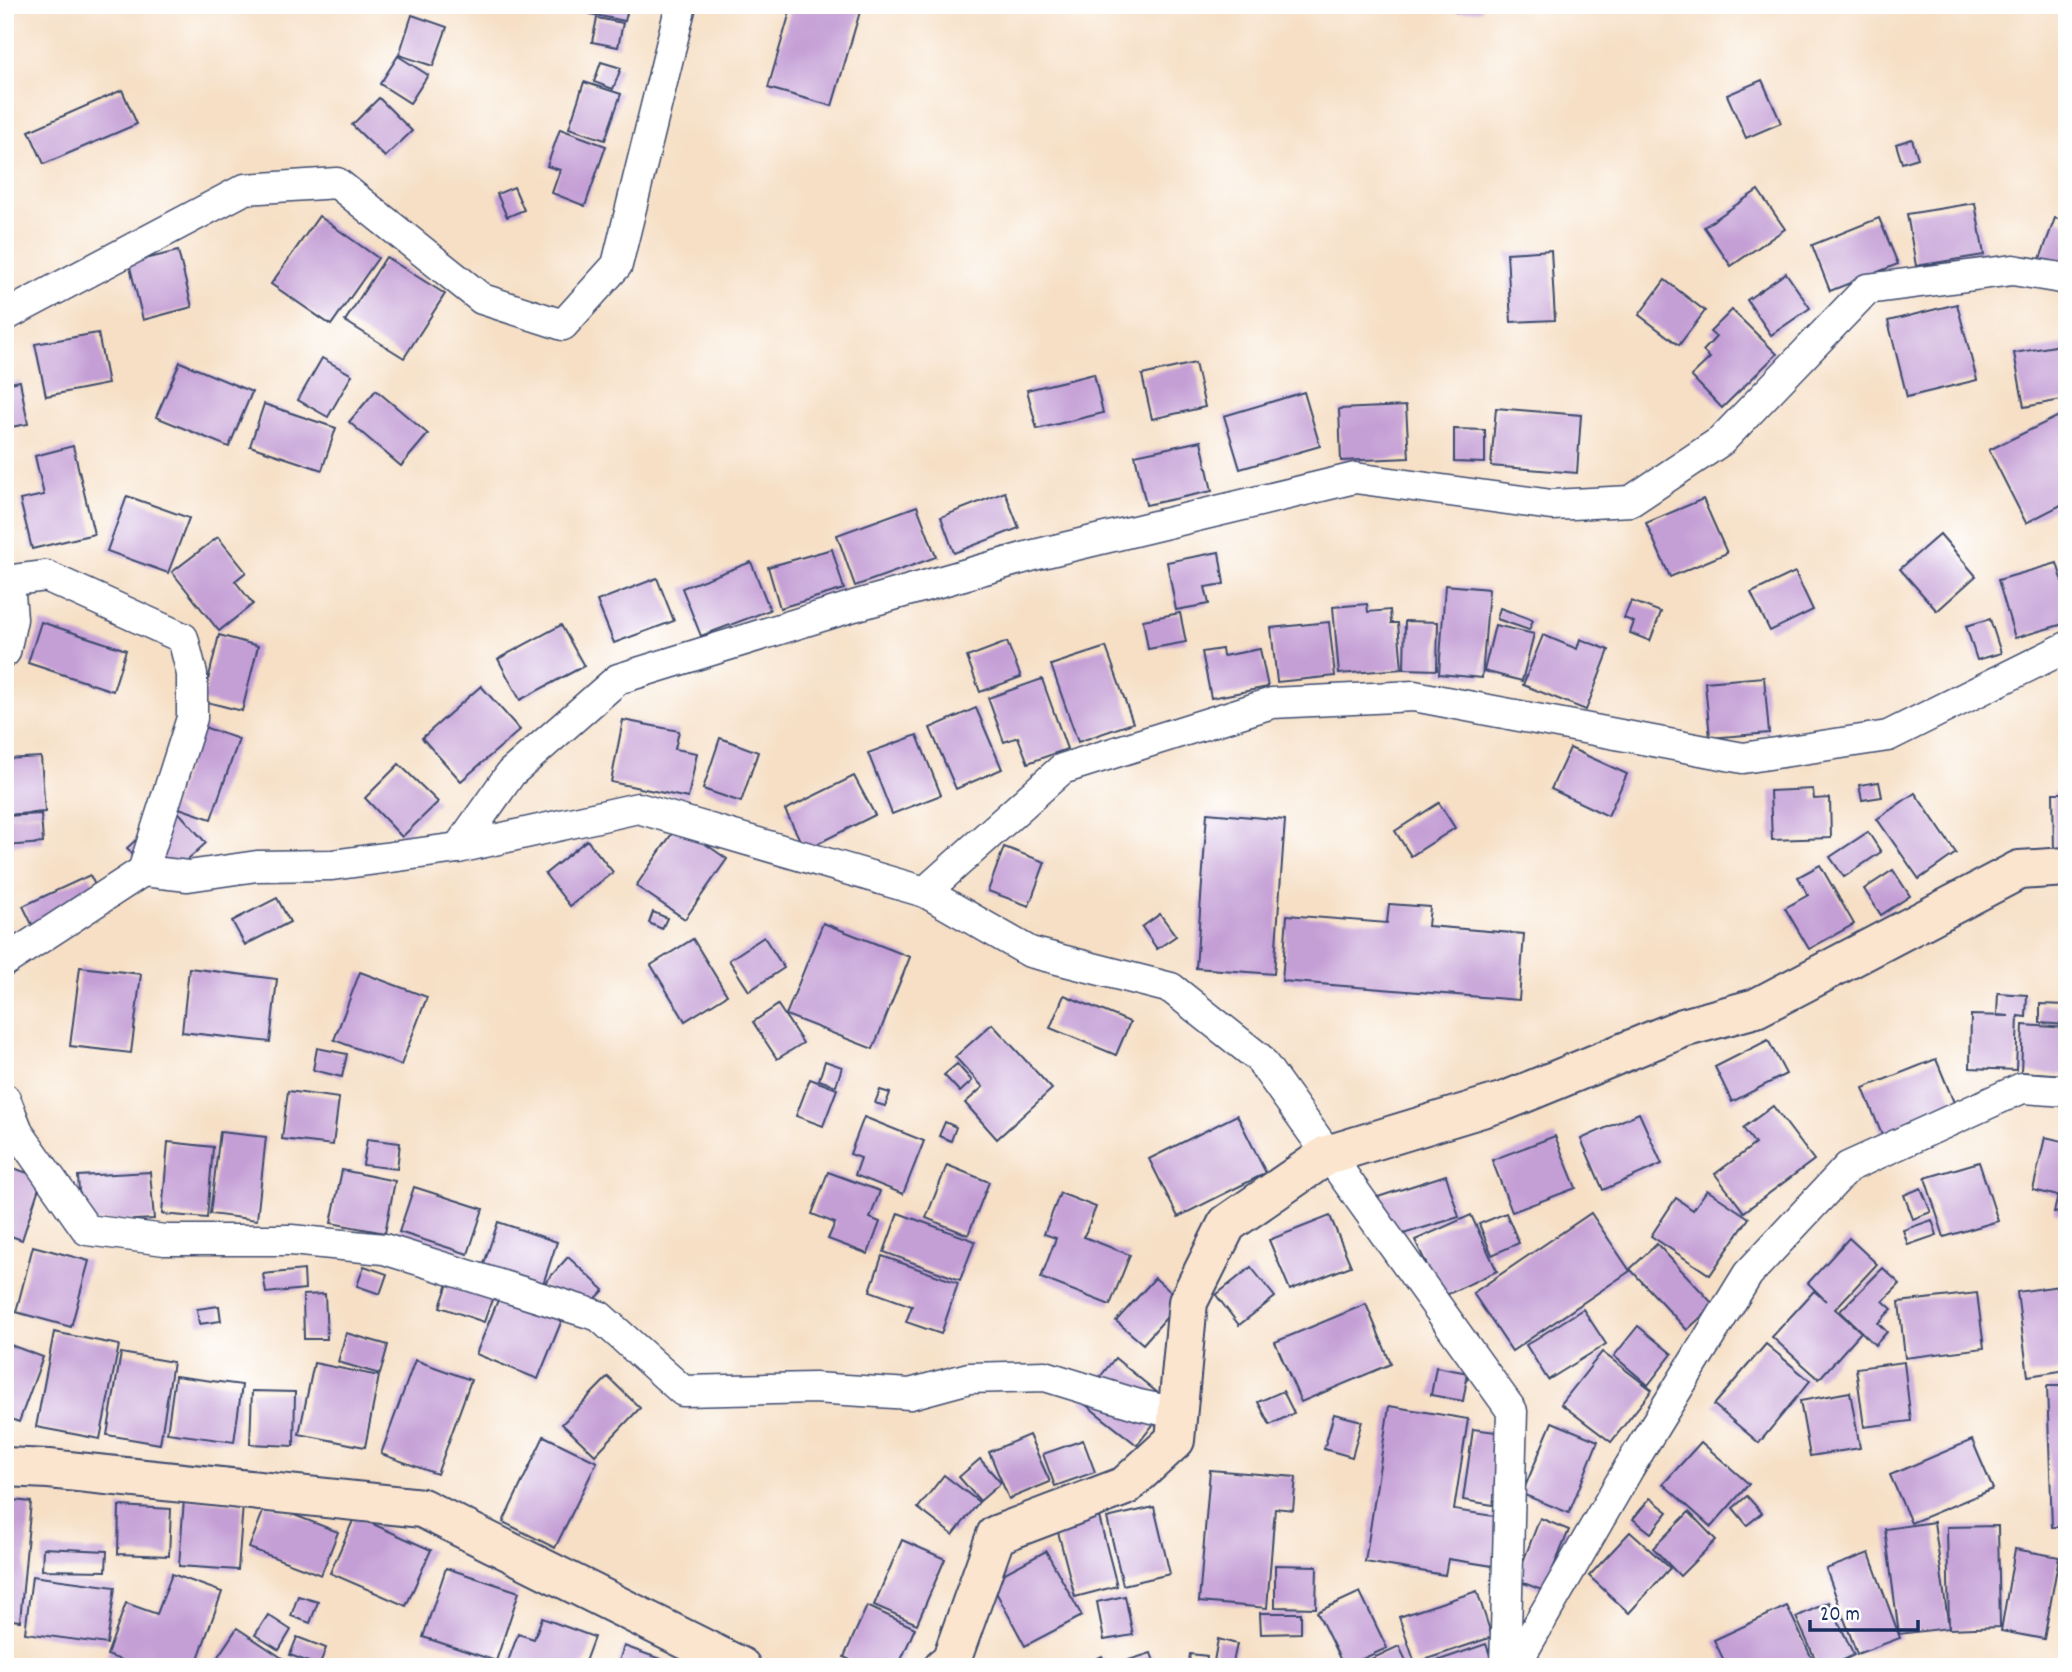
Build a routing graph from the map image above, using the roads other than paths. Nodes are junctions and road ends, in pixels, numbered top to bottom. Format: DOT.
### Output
graph roads {
  1 [pos="681,5"];
  2 [pos="2067,279"];
  3 [pos="5,316"];
  4 [pos="7,581"];
  5 [pos="2067,646"];
  6 [pos="5,652"];
  7 [pos="458,848"];
  8 [pos="2067,867"];
  9 [pos="143,871"];
  10 [pos="925,892"];
  11 [pos="5,961"];
  12 [pos="2067,1091"];
  13 [pos="5,1099"];
  14 [pos="1327,1155"];
  15 [pos="1177,1413"];
  16 [pos="5,1467"];
  17 [pos="741,1667"];
  18 [pos="943,1667"];
  19 [pos="1505,1667"];
  20 [pos="1514,1667"];
  1 -- 3 [label="street"];
  2 -- 7 [label="street"];
  4 -- 6 [label="street"];
  4 -- 9 [label="street"];
  5 -- 10 [label="street"];
  7 -- 9 [label="street"];
  7 -- 10 [label="street"];
  8 -- 14 [label="street"];
  9 -- 11 [label="street"];
  10 -- 14 [label="street"];
  12 -- 20 [label="street"];
  13 -- 15 [label="street"];
  14 -- 15 [label="street"];
  14 -- 19 [label="street"];
  15 -- 18 [label="street"];
  16 -- 17 [label="street"];
}
